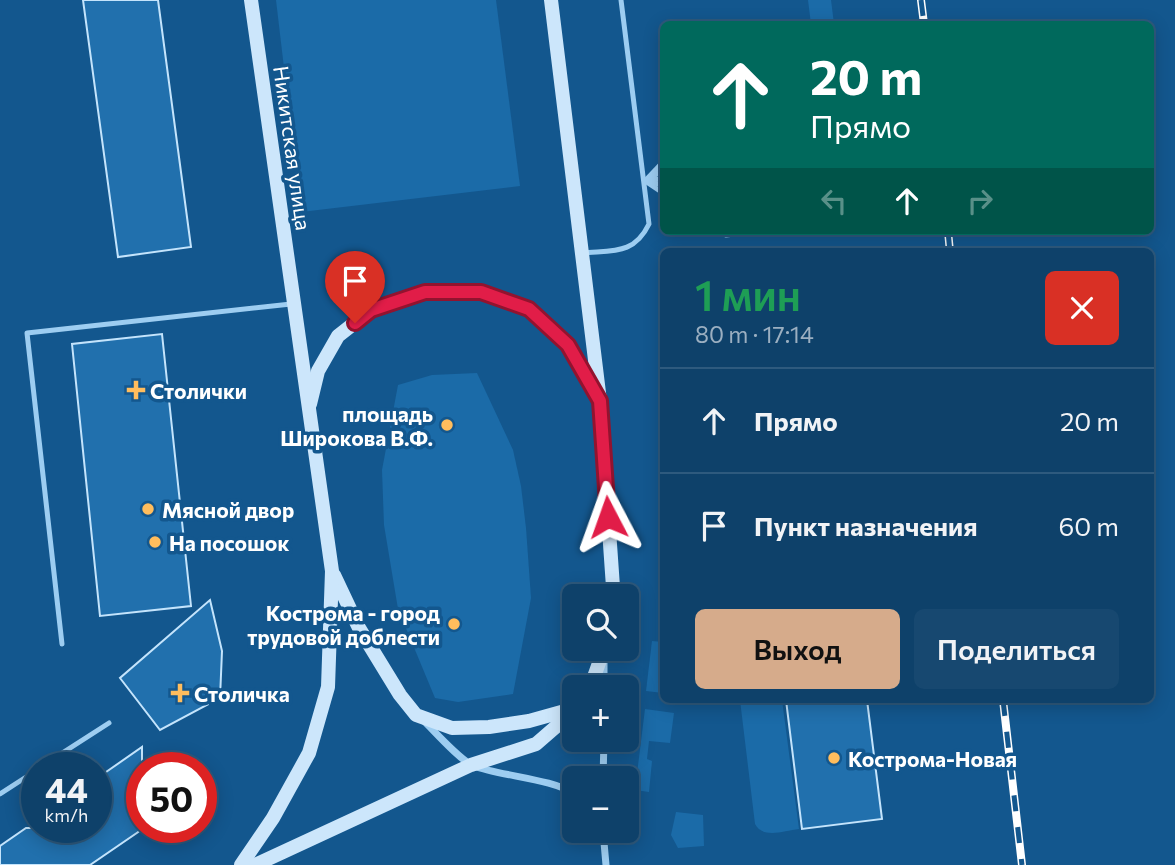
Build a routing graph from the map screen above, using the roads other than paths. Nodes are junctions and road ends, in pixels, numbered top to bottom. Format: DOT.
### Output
graph roads {
  1 [pos="251,0"];
  2 [pos="551,0"];
  3 [pos="621,0"];
  4 [pos="660,165"];
  5 [pos="660,173"];
  6 [pos="660,178"];
  7 [pos="645,181"];
  8 [pos="660,185"];
  9 [pos="660,191"];
  10 [pos="582,253"];
  11 [pos="294,304"];
  12 [pos="600,401"];
  13 [pos="308,412"];
  14 [pos="332,571"];
  15 [pos="613,584"];
  16 [pos="62,645"];
  17 [pos="562,712"];
  18 [pos="416,715"];
  19 [pos="562,720"];
  20 [pos="109,723"];
  21 [pos="64,752"];
  22 [pos="471,765"];
  23 [pos="21,780"];
  24 [pos="562,790"];
  25 [pos="0,794"];
  26 [pos="604,843"];
  27 [pos="241,865"];
  28 [pos="255,865"];
  29 [pos="606,865"];
  1 -- 11 [label="main road, Никитская улица"];
  2 -- 10 [label="main road"];
  3 -- 7 [label="lane"];
  4 -- 7 [label="lane"];
  5 -- 7 [label="lane"];
  6 -- 7 [label="lane"];
  7 -- 8 [label="lane"];
  7 -- 9 [label="lane"];
  7 -- 10 [label="lane"];
  10 -- 12 [label="main road"];
  11 -- 13 [label="main road, Никитская улица"];
  11 -- 16 [label="lane"];
  12 -- 13 [label="main road"];
  12 -- 15 [label="main road"];
  13 -- 14 [label="main road, Никитская улица"];
  14 -- 18 [label="main road"];
  14 -- 27 [label="main road, Никитская улица"];
  17 -- 18 [label="main road"];
  18 -- 22 [label="street"];
  19 -- 22 [label="main road"];
  20 -- 21 [label="lane"];
  22 -- 24 [label="street"];
  22 -- 28 [label="main road"];
  23 -- 25 [label="lane"];
  26 -- 29 [label="street"];
}
